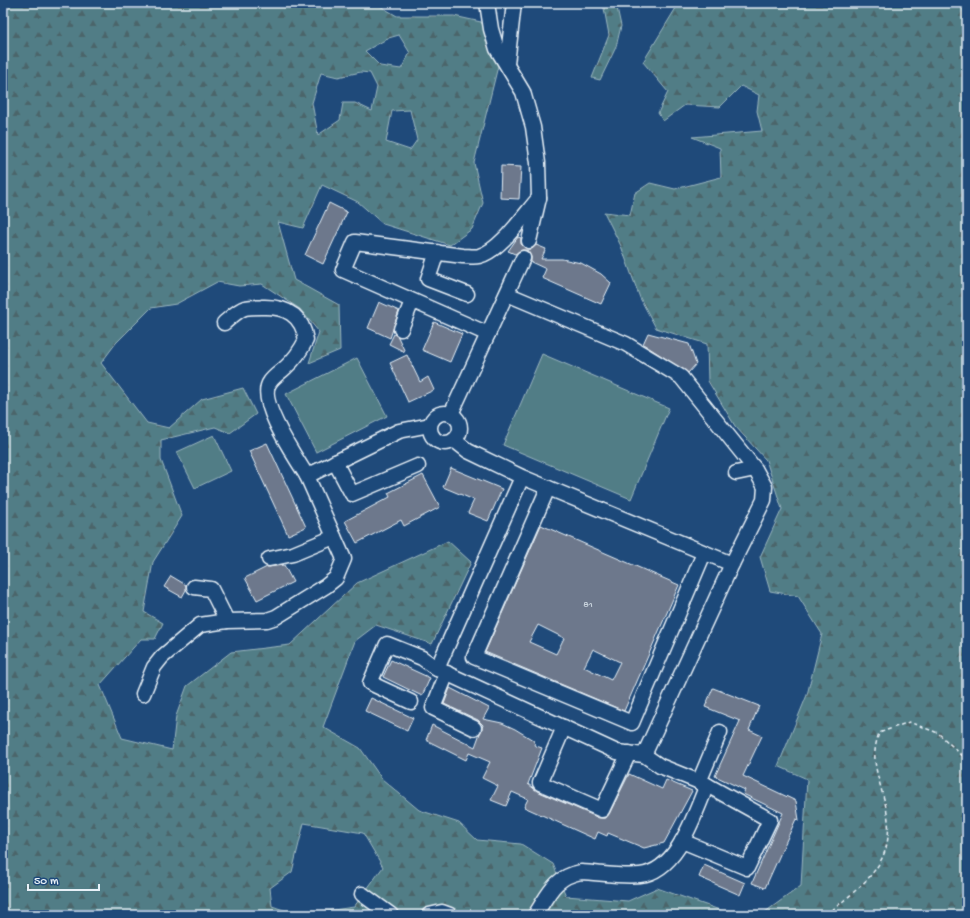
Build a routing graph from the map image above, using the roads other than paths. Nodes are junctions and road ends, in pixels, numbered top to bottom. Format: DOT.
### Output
graph roads {
  1 [pos="487,3"];
  2 [pos="514,3"];
  3 [pos="507,64"];
  4 [pos="539,198"];
  5 [pos="529,242"];
  6 [pos="437,252"];
  7 [pos="523,258"];
  8 [pos="467,294"];
  9 [pos="507,294"];
  10 [pos="412,301"];
  11 [pos="224,323"];
  12 [pos="401,329"];
  13 [pos="488,334"];
  14 [pos="451,414"];
  15 [pos="430,425"];
  16 [pos="454,440"];
  17 [pos="335,462"];
  18 [pos="418,466"];
  19 [pos="755,469"];
  20 [pos="736,473"];
  21 [pos="307,476"];
  22 [pos="522,477"];
  23 [pos="548,488"];
  24 [pos="334,537"];
  25 [pos="704,553"];
  26 [pos="269,559"];
  27 [pos="732,564"];
  28 [pos="194,587"];
  29 [pos="227,621"];
  30 [pos="442,671"];
  31 [pos="143,694"];
  32 [pos="411,702"];
  33 [pos="564,727"];
  34 [pos="474,728"];
  35 [pos="720,732"];
  36 [pos="629,753"];
  37 [pos="644,755"];
  38 [pos="703,784"];
  39 [pos="682,841"];
  40 [pos="362,894"];
  41 [pos="391,915"];
  42 [pos="429,915"];
  43 [pos="450,915"];
  44 [pos="535,915"];
  1 -- 3 [label="street"];
  2 -- 3 [label="street"];
  3 -- 4 [label="street"];
  4 -- 5 [label="street"];
  4 -- 6 [label="street"];
  6 -- 8 [label="street"];
  6 -- 10 [label="street"];
  7 -- 9 [label="street"];
  9 -- 13 [label="street"];
  9 -- 19 [label="street"];
  10 -- 12 [label="street"];
  10 -- 13 [label="street"];
  11 -- 21 [label="street"];
  13 -- 14 [label="street"];
  14 -- 15 [label="street"];
  14 -- 16 [label="street"];
  15 -- 16 [label="street"];
  15 -- 17 [label="street"];
  16 -- 22 [label="street"];
  17 -- 18 [label="street"];
  17 -- 21 [label="street"];
  19 -- 20 [label="street"];
  19 -- 27 [label="street"];
  21 -- 24 [label="street"];
  22 -- 23 [label="street"];
  22 -- 30 [label="street"];
  23 -- 25 [label="street"];
  23 -- 25 [label="street"];
  24 -- 26 [label="street"];
  24 -- 29 [label="street"];
  25 -- 27 [label="street"];
  27 -- 37 [label="street"];
  28 -- 29 [label="street"];
  29 -- 31 [label="street"];
  30 -- 32 [label="street"];
  30 -- 33 [label="street"];
  30 -- 34 [label="street"];
  33 -- 36 [label="street"];
  33 -- 36 [label="street"];
  35 -- 38 [label="street"];
  36 -- 37 [label="street"];
  37 -- 38 [label="street"];
  38 -- 39 [label="street"];
  38 -- 39 [label="street"];
  39 -- 44 [label="street"];
  40 -- 41 [label="street"];
  42 -- 43 [label="street"];
}
